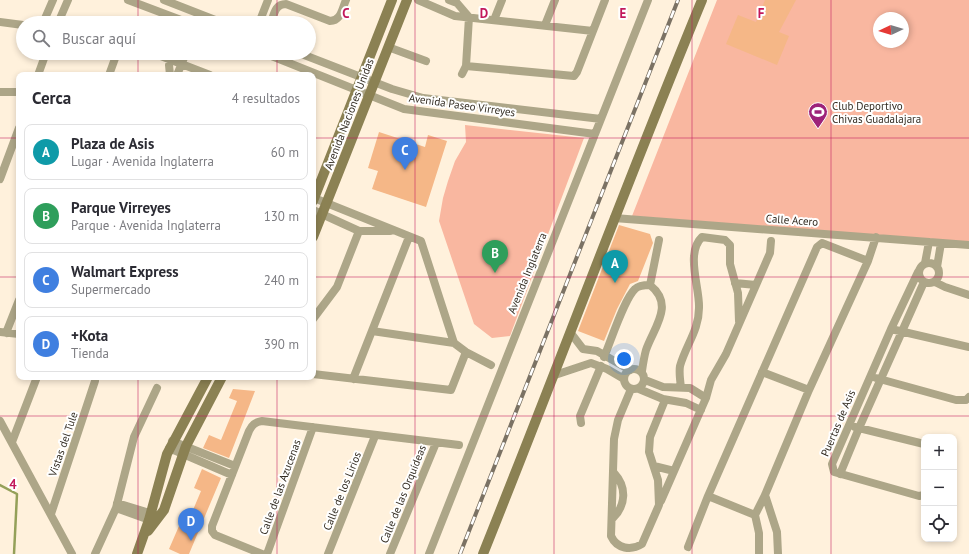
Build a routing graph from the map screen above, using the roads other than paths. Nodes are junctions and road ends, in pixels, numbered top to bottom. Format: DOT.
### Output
graph roads {
  1 [pos="53,0"];
  2 [pos="68,0"];
  3 [pos="128,0"];
  4 [pos="164,0"];
  5 [pos="268,0"];
  6 [pos="346,0"];
  7 [pos="392,0"];
  8 [pos="407,0"];
  9 [pos="418,0"];
  10 [pos="450,0"];
  11 [pos="502,0"];
  12 [pos="554,0"];
  13 [pos="605,0"];
  14 [pos="648,0"];
  15 [pos="702,0"];
  16 [pos="191,10"];
  17 [pos="200,14"];
  18 [pos="46,16"];
  19 [pos="61,16"];
  20 [pos="169,16"];
  21 [pos="189,16"];
  22 [pos="205,16"];
  23 [pos="262,16"];
  24 [pos="273,16"];
  25 [pos="469,17"];
  26 [pos="494,20"];
  27 [pos="0,22"];
  28 [pos="16,23"];
  29 [pos="545,25"];
  30 [pos="593,31"];
  31 [pos="388,47"];
  32 [pos="43,60"];
  33 [pos="114,60"];
  34 [pos="171,60"];
  35 [pos="176,60"];
  36 [pos="183,60"];
  37 [pos="281,60"];
  38 [pos="316,60"];
  39 [pos="426,61"];
  40 [pos="181,64"];
  41 [pos="466,66"];
  42 [pos="39,72"];
  43 [pos="109,72"];
  44 [pos="170,72"];
  45 [pos="178,72"];
  46 [pos="202,72"];
  47 [pos="311,72"];
  48 [pos="316,74"];
  49 [pos="462,74"];
  50 [pos="362,78"];
  51 [pos="374,83"];
  52 [pos="356,90"];
  53 [pos="0,92"];
  54 [pos="16,92"];
  55 [pos="369,96"];
  56 [pos="490,106"];
  57 [pos="601,119"];
  58 [pos="488,121"];
  59 [pos="595,134"];
  60 [pos="16,135"];
  61 [pos="3,164"];
  62 [pos="0,179"];
  63 [pos="316,194"];
  64 [pos="316,200"];
  65 [pos="327,203"];
  66 [pos="317,212"];
  67 [pos="614,218"];
  68 [pos="359,231"];
  69 [pos="394,231"];
  70 [pos="409,237"];
  71 [pos="876,237"];
  72 [pos="659,240"];
  73 [pos="771,241"];
  74 [pos="928,242"];
  75 [pos="941,243"];
  76 [pos="969,245"];
  77 [pos="868,260"];
  78 [pos="925,263"];
  79 [pos="937,267"];
  80 [pos="918,272"];
  81 [pos="924,282"];
  82 [pos="934,282"];
  83 [pos="735,283"];
  84 [pos="650,285"];
  85 [pos="756,285"];
  86 [pos="969,295"];
  87 [pos="16,306"];
  88 [pos="316,315"];
  89 [pos="739,324"];
  90 [pos="891,329"];
  91 [pos="372,331"];
  92 [pos="3,332"];
  93 [pos="570,332"];
  94 [pos="902,332"];
  95 [pos="16,334"];
  96 [pos="454,342"];
  97 [pos="969,347"];
  98 [pos="583,349"];
  99 [pos="466,352"];
  100 [pos="604,357"];
  101 [pos="490,365"];
  102 [pos="579,366"];
  103 [pos="601,366"];
  104 [pos="630,370"];
  105 [pos="642,372"];
  106 [pos="762,372"];
  107 [pos="316,374"];
  108 [pos="555,375"];
  109 [pos="870,376"];
  110 [pos="353,378"];
  111 [pos="624,379"];
  112 [pos="880,379"];
  113 [pos="36,380"];
  114 [pos="206,380"];
  115 [pos="220,380"];
  116 [pos="645,380"];
  117 [pos="95,381"];
  118 [pos="680,387"];
  119 [pos="157,388"];
  120 [pos="631,389"];
  121 [pos="640,389"];
  122 [pos="808,390"];
  123 [pos="969,397"];
  124 [pos="706,398"];
  125 [pos="665,400"];
  126 [pos="701,410"];
  127 [pos="0,421"];
  128 [pos="581,423"];
  129 [pos="849,425"];
  130 [pos="313,427"];
  131 [pos="859,428"];
  132 [pos="375,436"];
  133 [pos="12,442"];
  134 [pos="436,442"];
  135 [pos="921,443"];
  136 [pos="171,445"];
  137 [pos="459,445"];
  138 [pos="185,450"];
  139 [pos="235,466"];
  140 [pos="654,466"];
  141 [pos="674,471"];
  142 [pos="840,474"];
  143 [pos="232,475"];
  144 [pos="765,494"];
  145 [pos="708,496"];
  146 [pos="921,496"];
  147 [pos="659,505"];
  148 [pos="116,506"];
  149 [pos="51,514"];
  150 [pos="755,515"];
  151 [pos="154,518"];
  152 [pos="688,546"];
  153 [pos="72,554"];
  154 [pos="95,554"];
  155 [pos="137,554"];
  156 [pos="262,554"];
  157 [pos="267,554"];
  158 [pos="328,554"];
  159 [pos="390,554"];
  160 [pos="429,554"];
  161 [pos="484,554"];
  162 [pos="759,554"];
  163 [pos="778,554"];
  1 -- 18 [label="street"];
  2 -- 19 [label="street"];
  3 -- 20 [label="street"];
  4 -- 16 [label="street"];
  5 -- 23 [label="street"];
  6 -- 24 [label="street"];
  7 -- 50 [label="street, Avenida Naciones Unidas"];
  8 -- 31 [label="street, Avenida Naciones Unidas"];
  9 -- 25 [label="street"];
  10 -- 25 [label="street"];
  11 -- 26 [label="street"];
  12 -- 29 [label="street"];
  13 -- 30 [label="street"];
  14 -- 57 [label="street, Avenida Inglaterra"];
  15 -- 67 [label="street"];
  16 -- 17 [label="street"];
  16 -- 21 [label="street"];
  17 -- 22 [label="street"];
  25 -- 26 [label="street"];
  25 -- 41 [label="street"];
  26 -- 29 [label="street"];
  27 -- 28 [label="street"];
  29 -- 30 [label="street"];
  30 -- 41 [label="street"];
  31 -- 39 [label="street"];
  31 -- 51 [label="street, Avenida Naciones Unidas"];
  32 -- 42 [label="street"];
  33 -- 43 [label="street"];
  34 -- 44 [label="street"];
  35 -- 40 [label="street"];
  36 -- 40 [label="street"];
  37 -- 47 [label="street, Avenida Paseo Virreyes"];
  38 -- 50 [label="street, Avenida Paseo Virreyes"];
  40 -- 45 [label="street"];
  40 -- 46 [label="street"];
  41 -- 49 [label="street"];
  48 -- 52 [label="street, Avenida Paseo Virreyes"];
  50 -- 51 [label="street, Avenida Paseo Virreyes"];
  50 -- 52 [label="street, Avenida Naciones Unidas"];
  51 -- 55 [label="street, Avenida Naciones Unidas"];
  51 -- 56 [label="street, Avenida Paseo Virreyes"];
  52 -- 55 [label="street, Avenida Paseo Virreyes"];
  52 -- 63 [label="street, Avenida Naciones Unidas"];
  53 -- 54 [label="street"];
  55 -- 58 [label="street, Avenida Paseo Virreyes"];
  55 -- 65 [label="street, Avenida Naciones Unidas"];
  56 -- 57 [label="street, Avenida Paseo Virreyes"];
  56 -- 58 [label="street"];
  57 -- 59 [label="street, Avenida Inglaterra"];
  58 -- 59 [label="street, Avenida Paseo Virreyes"];
  59 -- 160 [label="street, Avenida Inglaterra"];
  60 -- 61 [label="street"];
  61 -- 62 [label="street"];
  64 -- 65 [label="street"];
  65 -- 66 [label="street, Avenida Naciones Unidas"];
  65 -- 69 [label="street"];
  66 -- 68 [label="street"];
  67 -- 71 [label="street, Calle Acero"];
  67 -- 93 [label="street"];
  68 -- 69 [label="street"];
  68 -- 88 [label="street"];
  69 -- 70 [label="street"];
  70 -- 91 [label="street"];
  70 -- 96 [label="street"];
  71 -- 74 [label="street, Calle Acero"];
  71 -- 77 [label="street"];
  72 -- 84 [label="street"];
  73 -- 85 [label="street"];
  74 -- 75 [label="street, Calle Acero"];
  74 -- 78 [label="street"];
  75 -- 76 [label="street, Calle Acero"];
  75 -- 79 [label="street"];
  77 -- 106 [label="street"];
  77 -- 122 [label="street"];
  78 -- 79 [label="street"];
  78 -- 80 [label="street"];
  79 -- 82 [label="street"];
  80 -- 81 [label="street"];
  80 -- 90 [label="street, Puertas de Asis"];
  81 -- 82 [label="street"];
  81 -- 94 [label="street, Puertas de Asis"];
  82 -- 86 [label="street"];
  83 -- 85 [label="street"];
  83 -- 89 [label="street"];
  83 -- 118 [label="street"];
  84 -- 100 [label="street"];
  84 -- 105 [label="street"];
  85 -- 89 [label="street"];
  87 -- 92 [label="street"];
  89 -- 124 [label="street"];
  90 -- 94 [label="street"];
  90 -- 109 [label="street, Puertas de Asis"];
  91 -- 96 [label="street"];
  91 -- 110 [label="street"];
  92 -- 95 [label="street"];
  93 -- 98 [label="street"];
  93 -- 108 [label="street"];
  94 -- 97 [label="street"];
  94 -- 112 [label="street, Puertas de Asis"];
  96 -- 99 [label="street"];
  98 -- 100 [label="street"];
  98 -- 102 [label="street"];
  99 -- 101 [label="street"];
  99 -- 110 [label="street"];
  100 -- 104 [label="street"];
  102 -- 103 [label="street"];
  102 -- 108 [label="street"];
  103 -- 111 [label="street"];
  103 -- 128 [label="street"];
  104 -- 105 [label="street"];
  104 -- 111 [label="street"];
  105 -- 116 [label="street"];
  106 -- 122 [label="street"];
  106 -- 145 [label="street"];
  107 -- 110 [label="street"];
  108 -- 161 [label="street"];
  109 -- 112 [label="street"];
  109 -- 129 [label="street, Puertas de Asis"];
  111 -- 120 [label="street"];
  112 -- 123 [label="street"];
  112 -- 131 [label="street, Puertas de Asis"];
  113 -- 133 [label="street"];
  114 -- 136 [label="street"];
  115 -- 138 [label="street"];
  116 -- 118 [label="street"];
  116 -- 121 [label="street"];
  117 -- 149 [label="street, Vistas del Tule"];
  118 -- 124 [label="street"];
  119 -- 148 [label="street"];
  120 -- 121 [label="street"];
  120 -- 147 [label="street"];
  121 -- 125 [label="street"];
  122 -- 144 [label="street"];
  124 -- 126 [label="street"];
  125 -- 126 [label="street"];
  125 -- 140 [label="street"];
  126 -- 141 [label="street"];
  127 -- 133 [label="street, Vistas del Tule"];
  129 -- 131 [label="street"];
  129 -- 142 [label="street, Puertas de Asis"];
  130 -- 132 [label="street"];
  130 -- 139 [label="street"];
  130 -- 157 [label="street, Calle de las Azucenas"];
  131 -- 135 [label="street"];
  131 -- 142 [label="street, Puertas de Asis"];
  132 -- 134 [label="street"];
  132 -- 158 [label="street, Calle de los Lirios"];
  133 -- 149 [label="street, Vistas del Tule"];
  134 -- 137 [label="street"];
  134 -- 159 [label="street, Calle de las Orquídeas"];
  136 -- 138 [label="street"];
  136 -- 151 [label="street"];
  138 -- 139 [label="street"];
  138 -- 143 [label="street"];
  138 -- 151 [label="street"];
  139 -- 143 [label="street"];
  140 -- 141 [label="street"];
  140 -- 147 [label="street"];
  141 -- 147 [label="street"];
  142 -- 146 [label="street"];
  143 -- 156 [label="street"];
  144 -- 150 [label="street"];
  144 -- 163 [label="street"];
  145 -- 150 [label="street"];
  145 -- 152 [label="street"];
  148 -- 151 [label="street"];
  148 -- 154 [label="street"];
  149 -- 153 [label="street, Vistas del Tule"];
  150 -- 162 [label="street"];
  151 -- 155 [label="street"];
}
